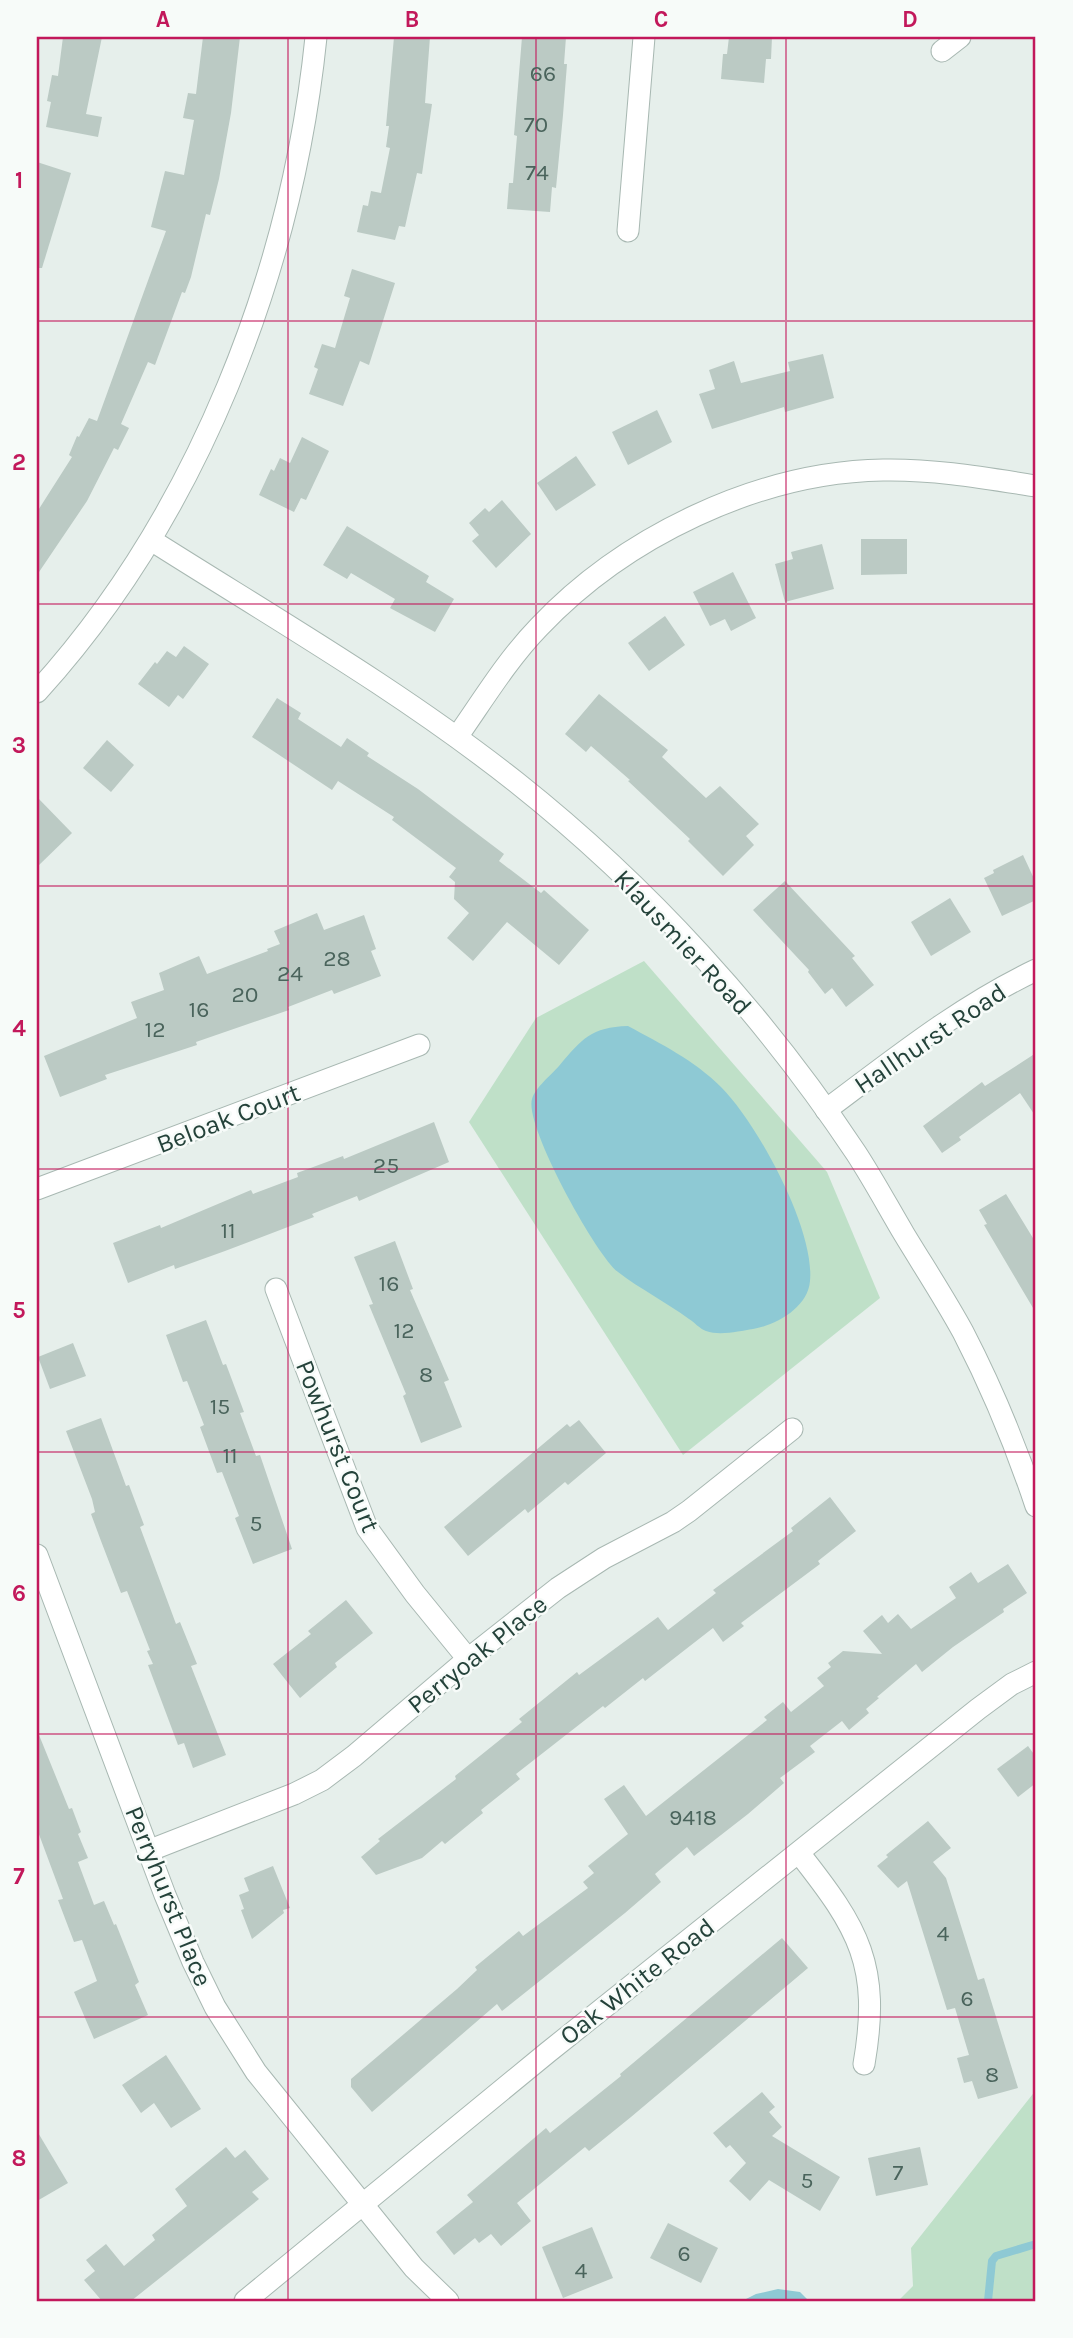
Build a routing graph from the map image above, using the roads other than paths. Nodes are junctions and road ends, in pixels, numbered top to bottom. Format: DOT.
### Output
graph roads {
  1 [pos="316,37"];
  2 [pos="644,37"];
  3 [pos="960,37"];
  4 [pos="942,51"];
  5 [pos="628,231"];
  6 [pos="1036,486"];
  7 [pos="151,540"];
  8 [pos="37,692"];
  9 [pos="457,737"];
  10 [pos="1036,970"];
  11 [pos="419,1045"];
  12 [pos="826,1110"];
  13 [pos="37,1189"];
  14 [pos="276,1289"];
  15 [pos="792,1429"];
  16 [pos="1036,1506"];
  17 [pos="37,1555"];
  18 [pos="468,1659"];
  19 [pos="1036,1672"];
  20 [pos="148,1851"];
  21 [pos="799,1853"];
  22 [pos="864,2064"];
  23 [pos="364,2203"];
  24 [pos="245,2301"];
  25 [pos="448,2301"];
  1 -- 7 [label="street"];
  2 -- 5 [label="street"];
  3 -- 4 [label="street"];
  6 -- 9 [label="street"];
  7 -- 8 [label="street"];
  7 -- 9 [label="street, Klausmier Road"];
  9 -- 12 [label="street, Klausmier Road"];
  10 -- 12 [label="street, Hallhurst Road"];
  11 -- 13 [label="street, Beloak Court"];
  12 -- 16 [label="street, Klausmier Road"];
  14 -- 18 [label="street, Powhurst Court"];
  15 -- 18 [label="street, Perryoak Place"];
  17 -- 20 [label="street, Perryhurst Place"];
  18 -- 20 [label="street, Perryoak Place"];
  19 -- 21 [label="street, Oak White Road"];
  20 -- 23 [label="street, Perryhurst Place"];
  21 -- 22 [label="street"];
  21 -- 23 [label="street, Oak White Road"];
  23 -- 24 [label="street, Oak White Road"];
  23 -- 25 [label="street, Perryhurst Place"];
}
